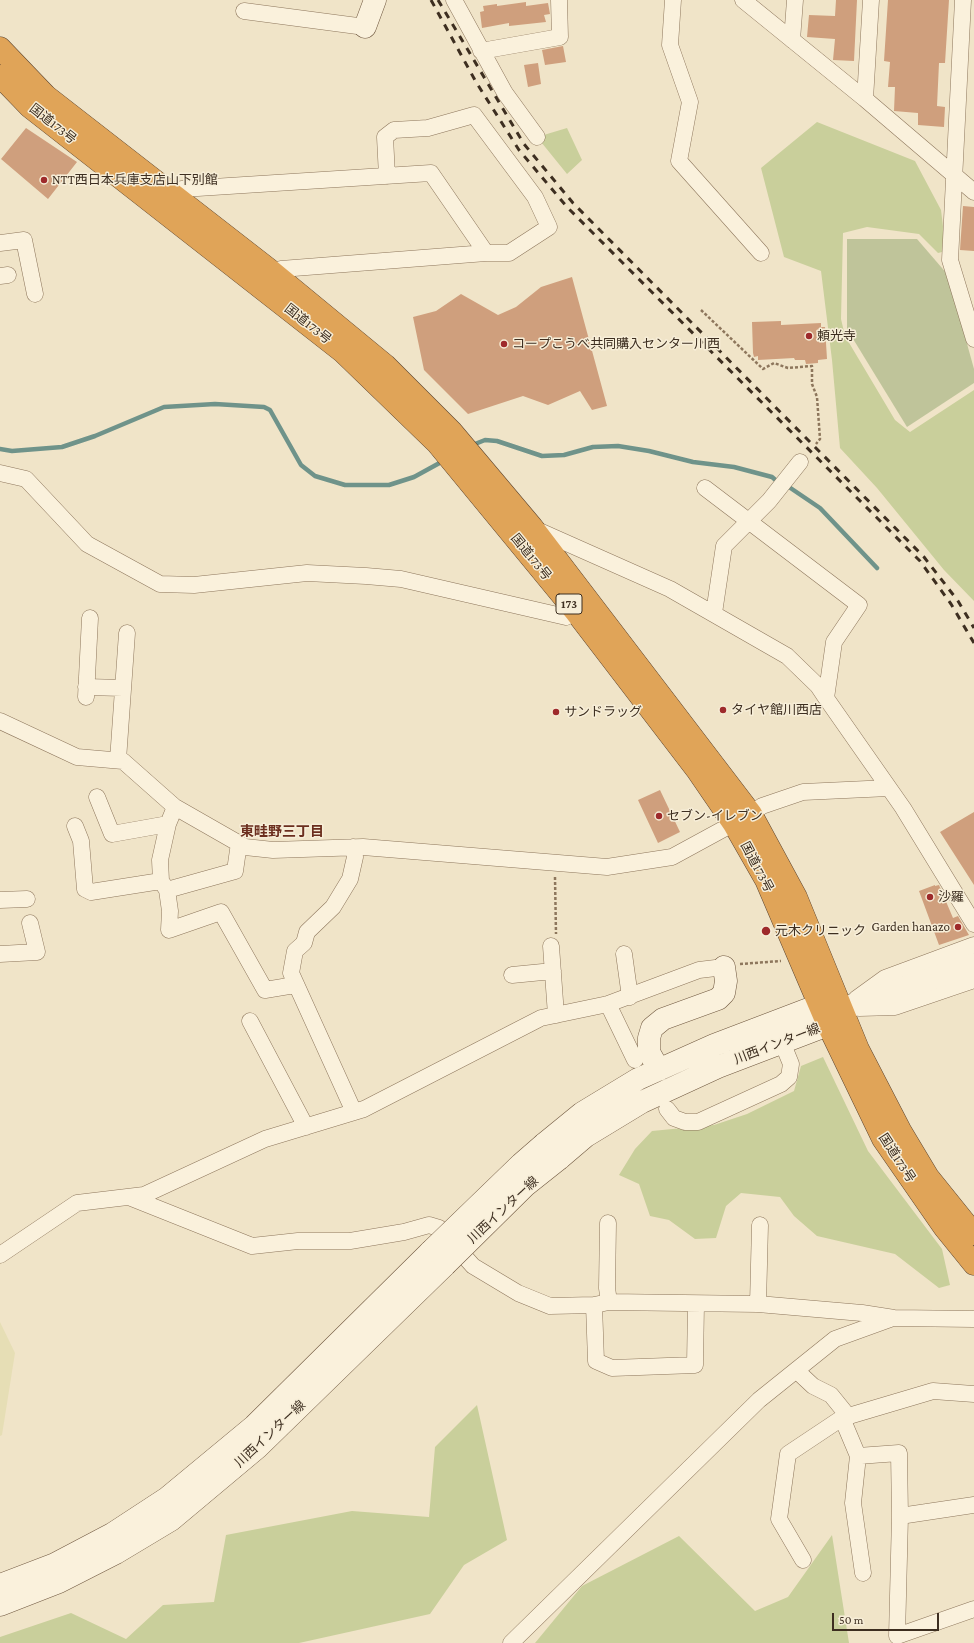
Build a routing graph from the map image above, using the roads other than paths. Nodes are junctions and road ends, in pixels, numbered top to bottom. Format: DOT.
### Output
graph roads {
  1 [pos="375,0"];
  2 [pos="454,0"];
  3 [pos="559,0"];
  4 [pos="673,0"];
  5 [pos="743,0"];
  6 [pos="795,0"];
  7 [pos="871,0"];
  8 [pos="963,0"];
  9 [pos="244,11"];
  10 [pos="365,27"];
  11 [pos="792,40"];
  12 [pos="0,48"];
  13 [pos="480,51"];
  14 [pos="0,76"];
  15 [pos="865,99"];
  16 [pos="537,137"];
  17 [pos="387,176"];
  18 [pos="955,176"];
  19 [pos="171,192"];
  20 [pos="974,192"];
  21 [pos="0,243"];
  22 [pos="486,253"];
  23 [pos="761,253"];
  24 [pos="271,271"];
  25 [pos="35,294"];
  26 [pos="974,339"];
  27 [pos="800,462"];
  28 [pos="0,473"];
  29 [pos="705,488"];
  30 [pos="749,523"];
  31 [pos="532,527"];
  32 [pos="583,608"];
  33 [pos="714,613"];
  34 [pos="90,618"];
  35 [pos="126,633"];
  36 [pos="123,688"];
  37 [pos="826,698"];
  38 [pos="0,721"];
  39 [pos="118,760"];
  40 [pos="889,788"];
  41 [pos="97,798"];
  42 [pos="175,807"];
  43 [pos="742,819"];
  44 [pos="168,824"];
  45 [pos="75,826"];
  46 [pos="239,843"];
  47 [pos="353,847"];
  48 [pos="164,885"];
  49 [pos="27,898"];
  50 [pos="0,900"];
  51 [pos="30,923"];
  52 [pos="974,924"];
  53 [pos="974,945"];
  54 [pos="552,946"];
  55 [pos="0,954"];
  56 [pos="624,954"];
  57 [pos="974,964"];
  58 [pos="724,967"];
  59 [pos="553,971"];
  60 [pos="512,975"];
  61 [pos="974,980"];
  62 [pos="295,985"];
  63 [pos="630,997"];
  64 [pos="608,1004"];
  65 [pos="830,1013"];
  66 [pos="556,1015"];
  67 [pos="250,1021"];
  68 [pos="782,1042"];
  69 [pos="635,1060"];
  70 [pos="659,1070"];
  71 [pos="667,1109"];
  72 [pos="354,1112"];
  73 [pos="306,1127"];
  74 [pos="552,1152"];
  75 [pos="129,1197"];
  76 [pos="608,1223"];
  77 [pos="760,1225"];
  78 [pos="974,1234"];
  79 [pos="0,1255"];
  80 [pos="438,1258"];
  81 [pos="974,1264"];
  82 [pos="602,1303"];
  83 [pos="696,1304"];
  84 [pos="758,1304"];
  85 [pos="894,1318"];
  86 [pos="974,1319"];
  87 [pos="797,1371"];
  88 [pos="974,1394"];
  89 [pos="845,1417"];
  90 [pos="858,1456"];
  91 [pos="974,1505"];
  92 [pos="900,1516"];
  93 [pos="803,1560"];
  94 [pos="862,1573"];
  95 [pos="0,1585"];
  96 [pos="0,1605"];
  97 [pos="974,1609"];
  98 [pos="511,1643"];
  1 -- 10 [label="main road"];
  2 -- 13 [label="street"];
  3 -- 13 [label="street"];
  4 -- 23 [label="street"];
  5 -- 11 [label="street"];
  6 -- 11 [label="street"];
  7 -- 15 [label="street"];
  8 -- 18 [label="street"];
  9 -- 10 [label="street"];
  11 -- 15 [label="street"];
  12 -- 19 [label="highway, 国道173号 / 173"];
  13 -- 16 [label="street"];
  14 -- 32 [label="highway, 国道173号 / 173"];
  15 -- 18 [label="street"];
  17 -- 19 [label="street"];
  17 -- 22 [label="street"];
  17 -- 22 [label="street"];
  18 -- 20 [label="street"];
  18 -- 26 [label="street"];
  19 -- 24 [label="highway, 国道173号 / 173"];
  21 -- 25 [label="street"];
  22 -- 24 [label="street"];
  24 -- 31 [label="highway, 国道173号 / 173"];
  27 -- 30 [label="street"];
  28 -- 32 [label="street"];
  29 -- 30 [label="street"];
  30 -- 33 [label="street"];
  30 -- 37 [label="street"];
  31 -- 32 [label="highway, 国道173号 / 173"];
  31 -- 33 [label="street"];
  32 -- 43 [label="highway, 国道173号 / 173"];
  33 -- 37 [label="street"];
  34 -- 36 [label="street"];
  35 -- 36 [label="street"];
  36 -- 39 [label="street"];
  37 -- 40 [label="street"];
  38 -- 39 [label="street"];
  39 -- 42 [label="street"];
  40 -- 43 [label="street"];
  40 -- 52 [label="street"];
  41 -- 44 [label="street"];
  42 -- 44 [label="street"];
  42 -- 46 [label="street"];
  43 -- 47 [label="street"];
  43 -- 65 [label="highway, 国道173号 / 173"];
  43 -- 65 [label="highway, 国道173号 / 173"];
  44 -- 48 [label="street"];
  45 -- 48 [label="street"];
  46 -- 47 [label="street"];
  46 -- 48 [label="street"];
  47 -- 62 [label="street"];
  48 -- 62 [label="street"];
  49 -- 50 [label="street"];
  51 -- 55 [label="street"];
  53 -- 65 [label="street"];
  54 -- 59 [label="street"];
  56 -- 63 [label="street"];
  57 -- 65 [label="main road"];
  58 -- 63 [label="street"];
  58 -- 70 [label="main road"];
  59 -- 60 [label="street"];
  59 -- 66 [label="street"];
  61 -- 65 [label="street"];
  62 -- 72 [label="street"];
  63 -- 64 [label="street"];
  64 -- 66 [label="street"];
  64 -- 69 [label="street"];
  65 -- 68 [label="main road, 川西インター線"];
  65 -- 70 [label="main road, 川西インター線"];
  65 -- 78 [label="highway, 国道173号 / 173"];
  65 -- 81 [label="highway, 国道173号 / 173"];
  66 -- 72 [label="street"];
  67 -- 73 [label="street"];
  68 -- 71 [label="street"];
  68 -- 74 [label="main road, 川西インター線"];
  70 -- 74 [label="main road, 川西インター線"];
  72 -- 73 [label="street"];
  73 -- 75 [label="street"];
  74 -- 80 [label="main road, 川西インター線, bridge"];
  75 -- 79 [label="street"];
  75 -- 82 [label="street"];
  76 -- 82 [label="street"];
  77 -- 84 [label="street"];
  80 -- 95 [label="main road, 川西インター線"];
  80 -- 96 [label="main road, 川西インター線"];
  82 -- 83 [label="street"];
  82 -- 83 [label="street"];
  83 -- 84 [label="street"];
  84 -- 85 [label="street"];
  85 -- 86 [label="street"];
  85 -- 87 [label="street"];
  87 -- 89 [label="street"];
  87 -- 98 [label="street"];
  88 -- 89 [label="street"];
  89 -- 90 [label="street"];
  89 -- 93 [label="street"];
  90 -- 92 [label="street"];
  90 -- 94 [label="street"];
  91 -- 92 [label="street"];
  92 -- 97 [label="street"];
}
